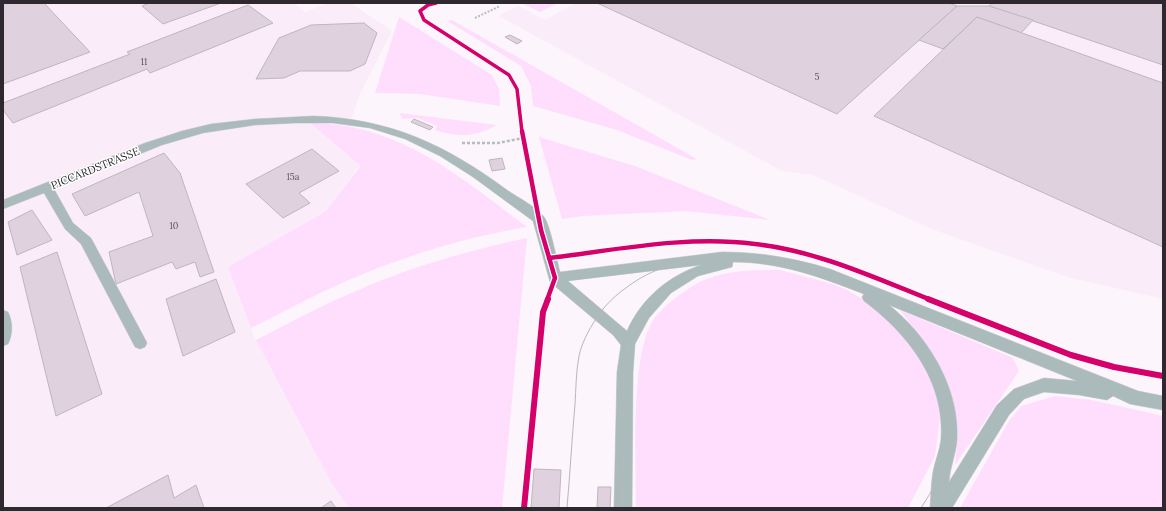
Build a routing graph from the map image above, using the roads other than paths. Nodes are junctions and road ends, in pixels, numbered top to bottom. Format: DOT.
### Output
graph roads {
  1 [pos="47,187"];
  2 [pos="3,205"];
  3 [pos="806,267"];
  4 [pos="555,278"];
  5 [pos="843,281"];
  6 [pos="3,316"];
  7 [pos="3,340"];
  8 [pos="140,343"];
  9 [pos="628,344"];
  10 [pos="1138,399"];
  11 [pos="1163,403"];
  12 [pos="623,508"];
  13 [pos="939,508"];
  14 [pos="942,508"];
  1 -- 2 [label="lane, PICCARDSTRASSE"];
  1 -- 4 [label="lane, PICCARDSTRASSE"];
  1 -- 8 [label="lane"];
  3 -- 4 [label="lane"];
  3 -- 5 [label="lane"];
  3 -- 9 [label="lane"];
  4 -- 9 [label="lane"];
  5 -- 10 [label="lane"];
  5 -- 13 [label="lane"];
  6 -- 7 [label="lane"];
  9 -- 12 [label="lane"];
  10 -- 11 [label="lane"];
  10 -- 14 [label="lane"];
}
